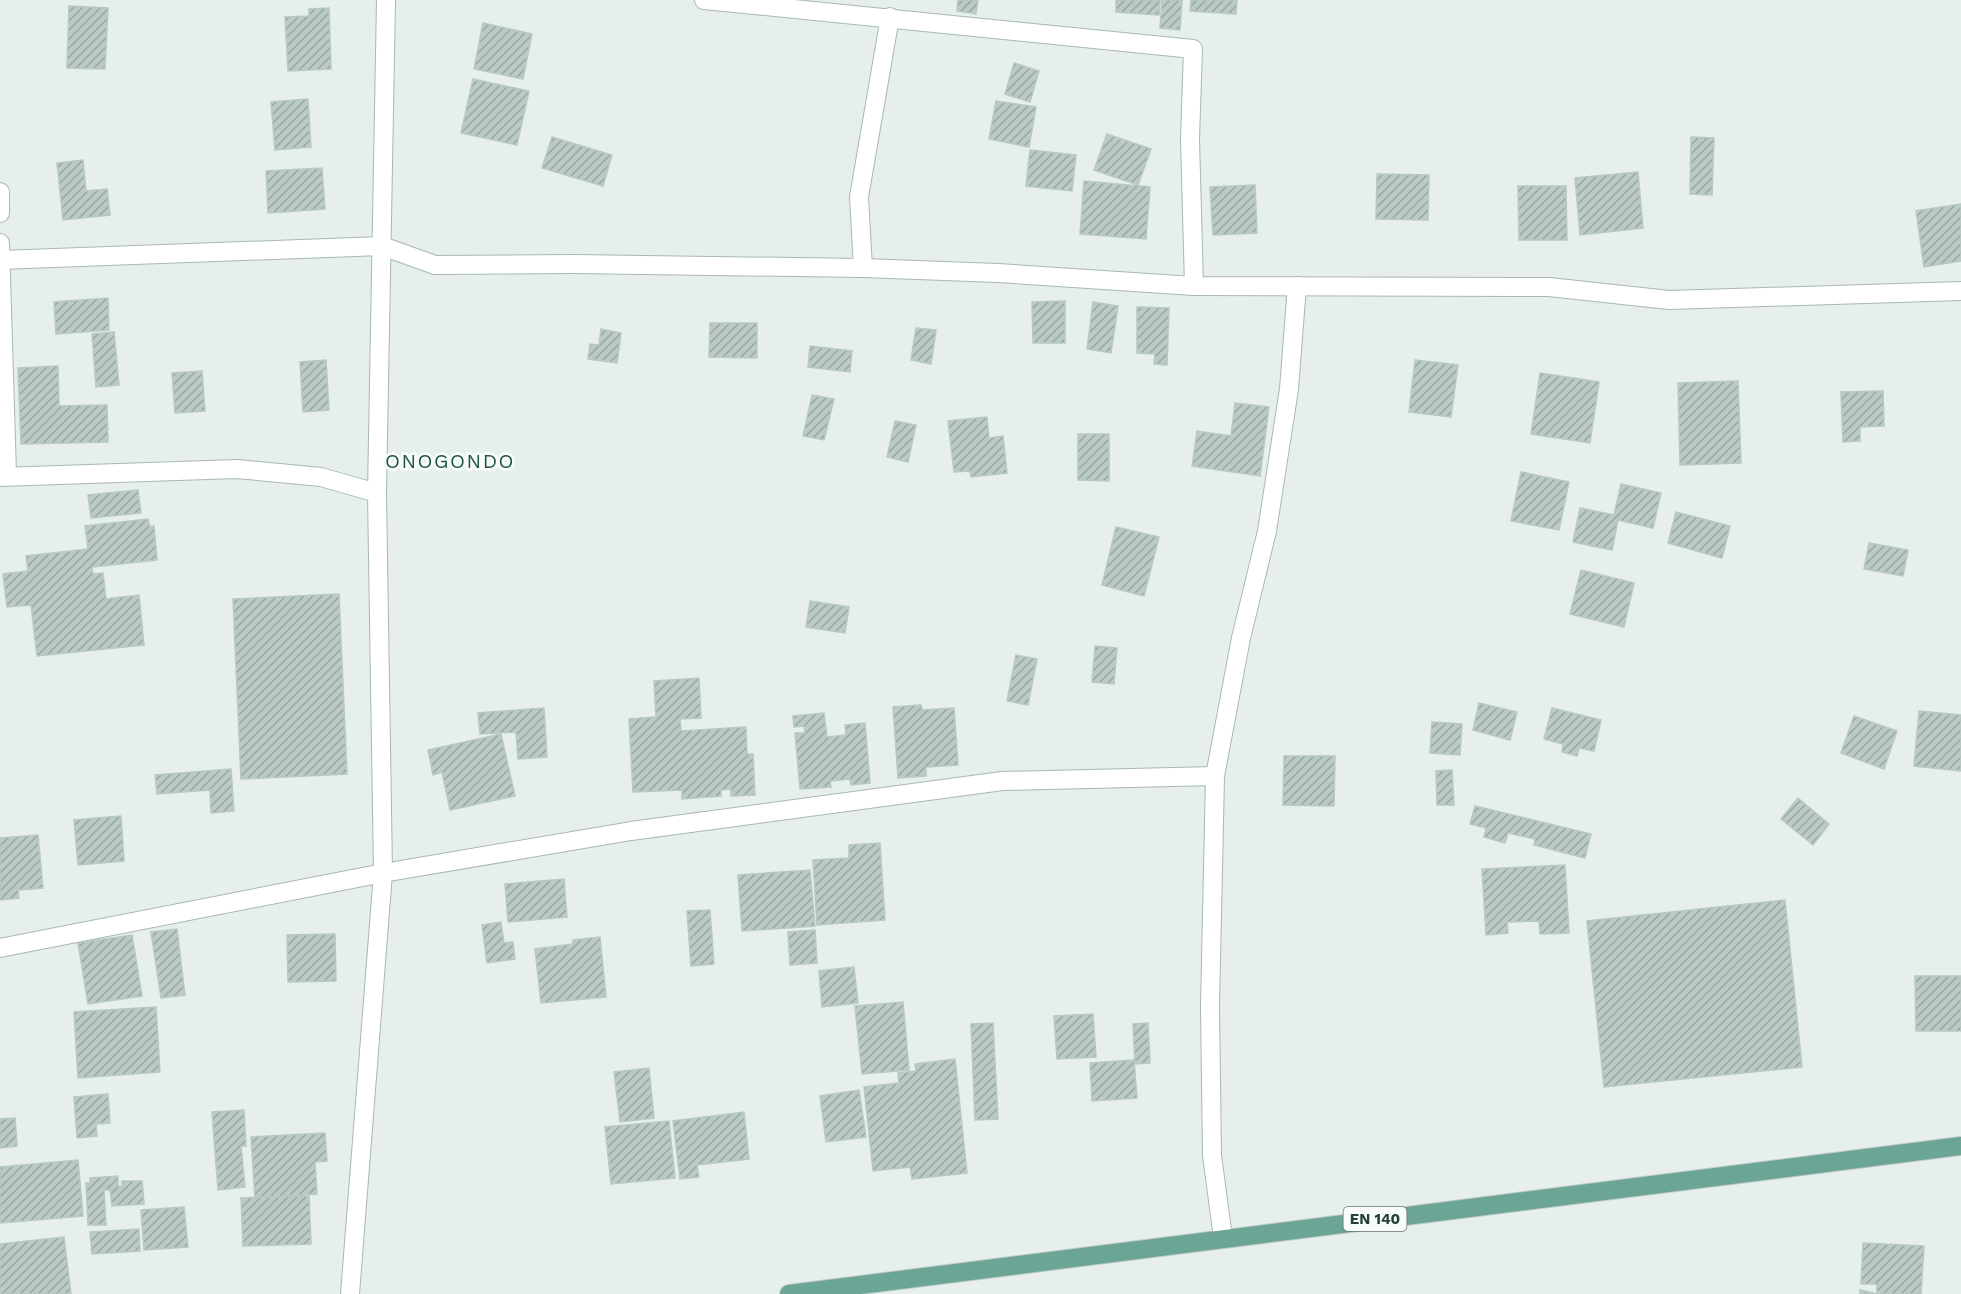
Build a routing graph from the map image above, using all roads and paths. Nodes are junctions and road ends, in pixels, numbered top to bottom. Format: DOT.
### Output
graph roads {
  1 [pos="386,0"];
  2 [pos="704,0"];
  3 [pos="890,17"];
  4 [pos="0,192"];
  5 [pos="0,213"];
  6 [pos="382,246"];
  7 [pos="0,254"];
  8 [pos="862,268"];
  9 [pos="1194,286"];
  10 [pos="1297,286"];
  11 [pos="1961,291"];
  12 [pos="4,476"];
  13 [pos="377,493"];
  14 [pos="1215,776"];
  15 [pos="383,873"];
  16 [pos="0,948"];
  17 [pos="1961,1146"];
  18 [pos="1223,1238"];
  19 [pos="350,1294"];
  20 [pos="789,1294"];
  1 -- 6 [label="street"];
  2 -- 3 [label="street"];
  3 -- 8 [label="street"];
  3 -- 9 [label="street"];
  4 -- 5 [label="street"];
  6 -- 7 [label="street"];
  6 -- 8 [label="street"];
  6 -- 13 [label="street"];
  7 -- 12 [label="street"];
  8 -- 9 [label="street"];
  9 -- 10 [label="street"];
  10 -- 11 [label="street"];
  10 -- 14 [label="street"];
  12 -- 13 [label="street"];
  13 -- 15 [label="street"];
  14 -- 15 [label="street"];
  14 -- 18 [label="street"];
  15 -- 16 [label="street"];
  15 -- 19 [label="street"];
  17 -- 18 [label="main road, EN 140"];
  18 -- 20 [label="main road, EN 140"];
}
